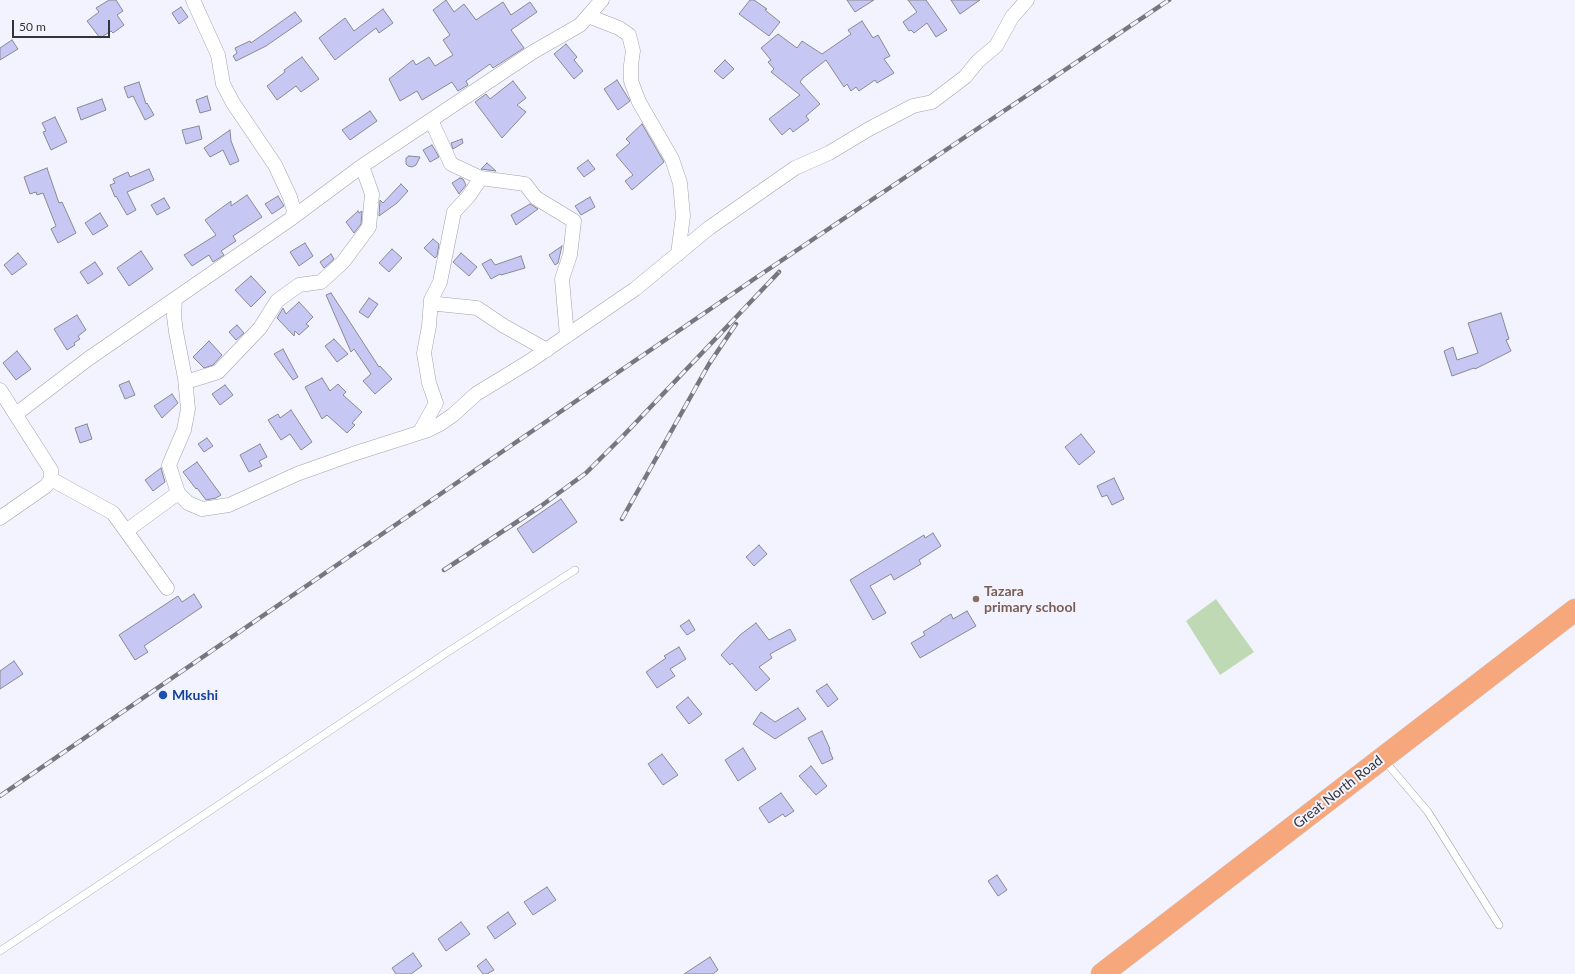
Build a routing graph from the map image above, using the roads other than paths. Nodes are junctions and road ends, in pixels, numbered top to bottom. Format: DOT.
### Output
graph roads {
  1 [pos="193,0"];
  2 [pos="602,0"];
  3 [pos="1027,0"];
  4 [pos="588,16"];
  5 [pos="432,120"];
  6 [pos="362,166"];
  7 [pos="481,178"];
  8 [pos="292,218"];
  9 [pos="678,254"];
  10 [pos="175,299"];
  11 [pos="431,300"];
  12 [pos="567,336"];
  13 [pos="547,350"];
  14 [pos="186,382"];
  15 [pos="0,390"];
  16 [pos="16,414"];
  17 [pos="420,432"];
  18 [pos="51,479"];
  19 [pos="178,493"];
  20 [pos="0,518"];
  21 [pos="126,531"];
  22 [pos="575,570"];
  23 [pos="167,588"];
  24 [pos="1575,610"];
  25 [pos="1382,758"];
  26 [pos="1498,926"];
  27 [pos="0,951"];
  28 [pos="1102,974"];
  1 -- 8 [label="street"];
  2 -- 4 [label="street"];
  3 -- 9 [label="street"];
  4 -- 5 [label="street"];
  4 -- 9 [label="street"];
  5 -- 6 [label="street"];
  5 -- 7 [label="street"];
  6 -- 8 [label="street"];
  6 -- 14 [label="street"];
  7 -- 11 [label="street"];
  7 -- 12 [label="street"];
  8 -- 10 [label="street"];
  9 -- 12 [label="street"];
  10 -- 14 [label="street"];
  10 -- 16 [label="street"];
  11 -- 13 [label="street"];
  11 -- 17 [label="street"];
  12 -- 13 [label="street"];
  13 -- 17 [label="street"];
  14 -- 19 [label="street"];
  15 -- 16 [label="street"];
  16 -- 18 [label="street"];
  17 -- 19 [label="street"];
  18 -- 20 [label="street"];
  18 -- 21 [label="street"];
  19 -- 21 [label="street"];
  21 -- 23 [label="street"];
  22 -- 27 [label="lane"];
  24 -- 25 [label="highway, Great North Road"];
  25 -- 26 [label="lane"];
  25 -- 28 [label="highway, Great North Road"];
}
